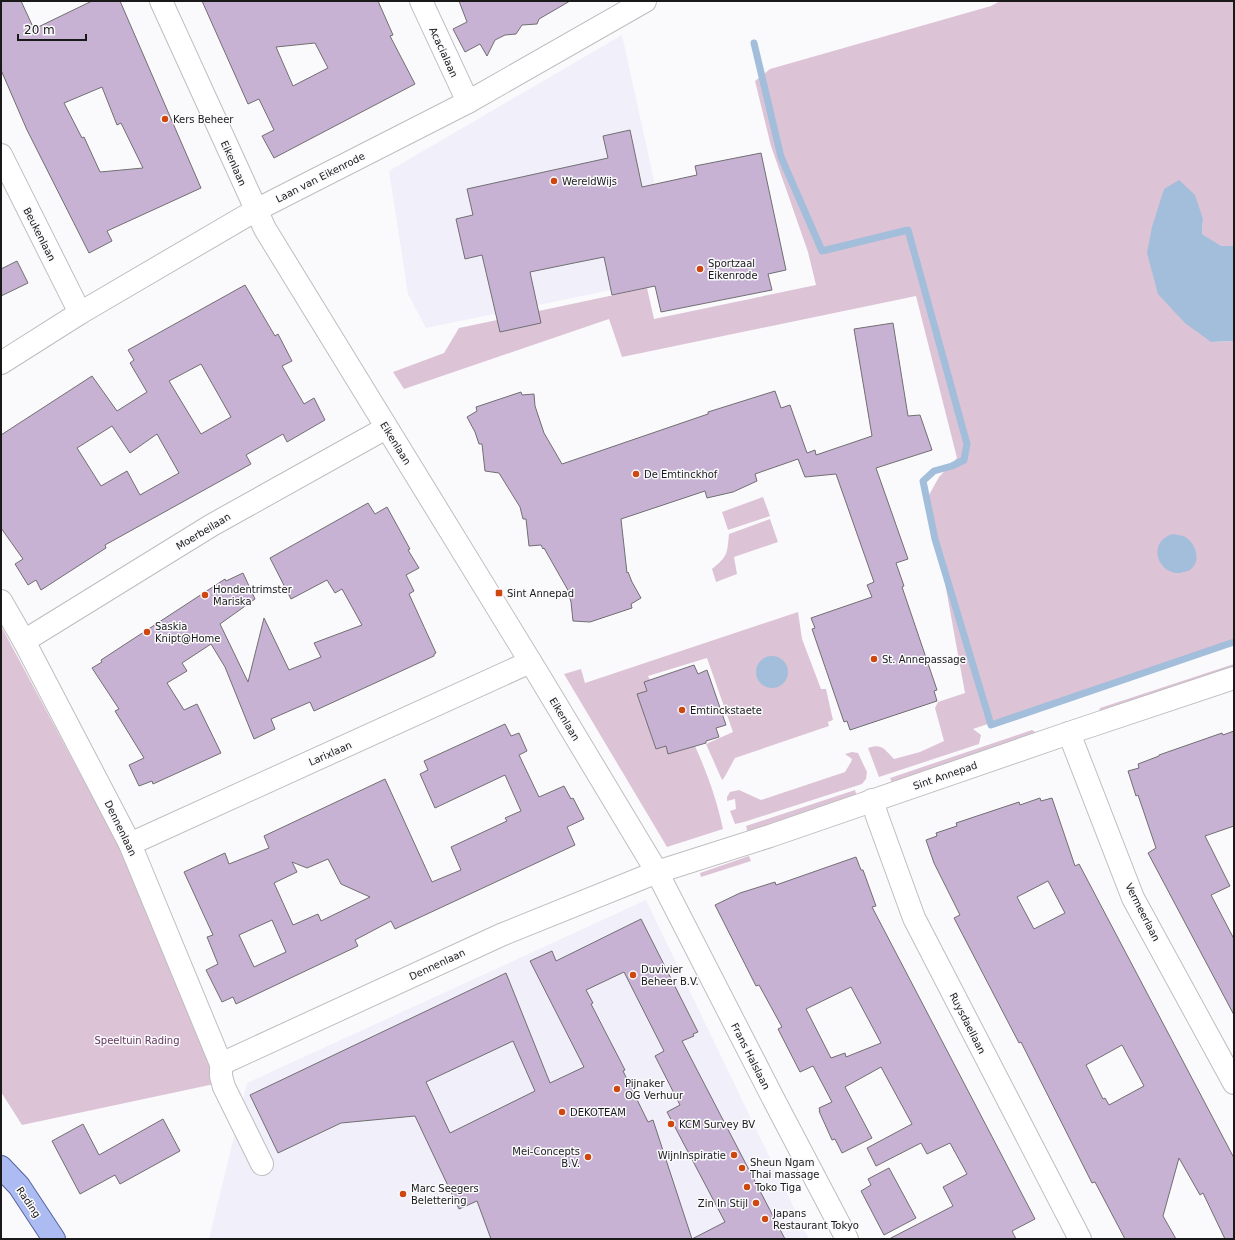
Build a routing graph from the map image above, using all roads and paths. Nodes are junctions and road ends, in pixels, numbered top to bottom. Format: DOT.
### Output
graph roads {
  1 [pos="161,1"];
  2 [pos="421,1"];
  3 [pos="645,1"];
  4 [pos="468,102"];
  5 [pos="1,155"];
  6 [pos="256,210"];
  7 [pos="80,313"];
  8 [pos="1,363"];
  9 [pos="386,428"];
  10 [pos="1,601"];
  11 [pos="24,641"];
  12 [pos="530,662"];
  13 [pos="1234,678"];
  14 [pos="1070,733"];
  15 [pos="872,800"];
  16 [pos="130,844"];
  17 [pos="657,872"];
  18 [pos="221,1064"];
  19 [pos="1234,1083"];
  20 [pos="262,1164"];
  21 [pos="1,1167"];
  22 [pos="54,1239"];
  23 [pos="847,1239"];
  24 [pos="1080,1239"];
  1 -- 6 [label="street, Eikenlaan"];
  2 -- 4 [label="street, Acacialaan"];
  3 -- 4 [label="street, Laan van Eikenrode"];
  4 -- 6 [label="street, Laan van Eikenrode"];
  5 -- 7 [label="street, Beukenlaan"];
  6 -- 7 [label="street, Laan van Eikenrode"];
  6 -- 9 [label="street, Eikenlaan"];
  7 -- 8 [label="street, Laan van Eikenrode"];
  9 -- 11 [label="street, Moerbeilaan"];
  9 -- 12 [label="street, Eikenlaan"];
  10 -- 11 [label="street, Dennenlaan"];
  11 -- 16 [label="street, Dennenlaan"];
  12 -- 16 [label="street, Larixlaan"];
  12 -- 17 [label="street, Eikenlaan"];
  13 -- 14 [label="street, Sint Annepad"];
  14 -- 15 [label="street, Sint Annepad"];
  14 -- 19 [label="street, Vermeerlaan"];
  15 -- 17 [label="street, Sint Annepad"];
  15 -- 24 [label="street, Ruysdaellaan"];
  16 -- 18 [label="street, Dennenlaan"];
  17 -- 18 [label="street, Dennenlaan"];
  17 -- 23 [label="street, Frans Halslaan"];
  18 -- 20 [label="street, Dennenlaan"];
  21 -- 22 [label="main road, Rading"];
}
